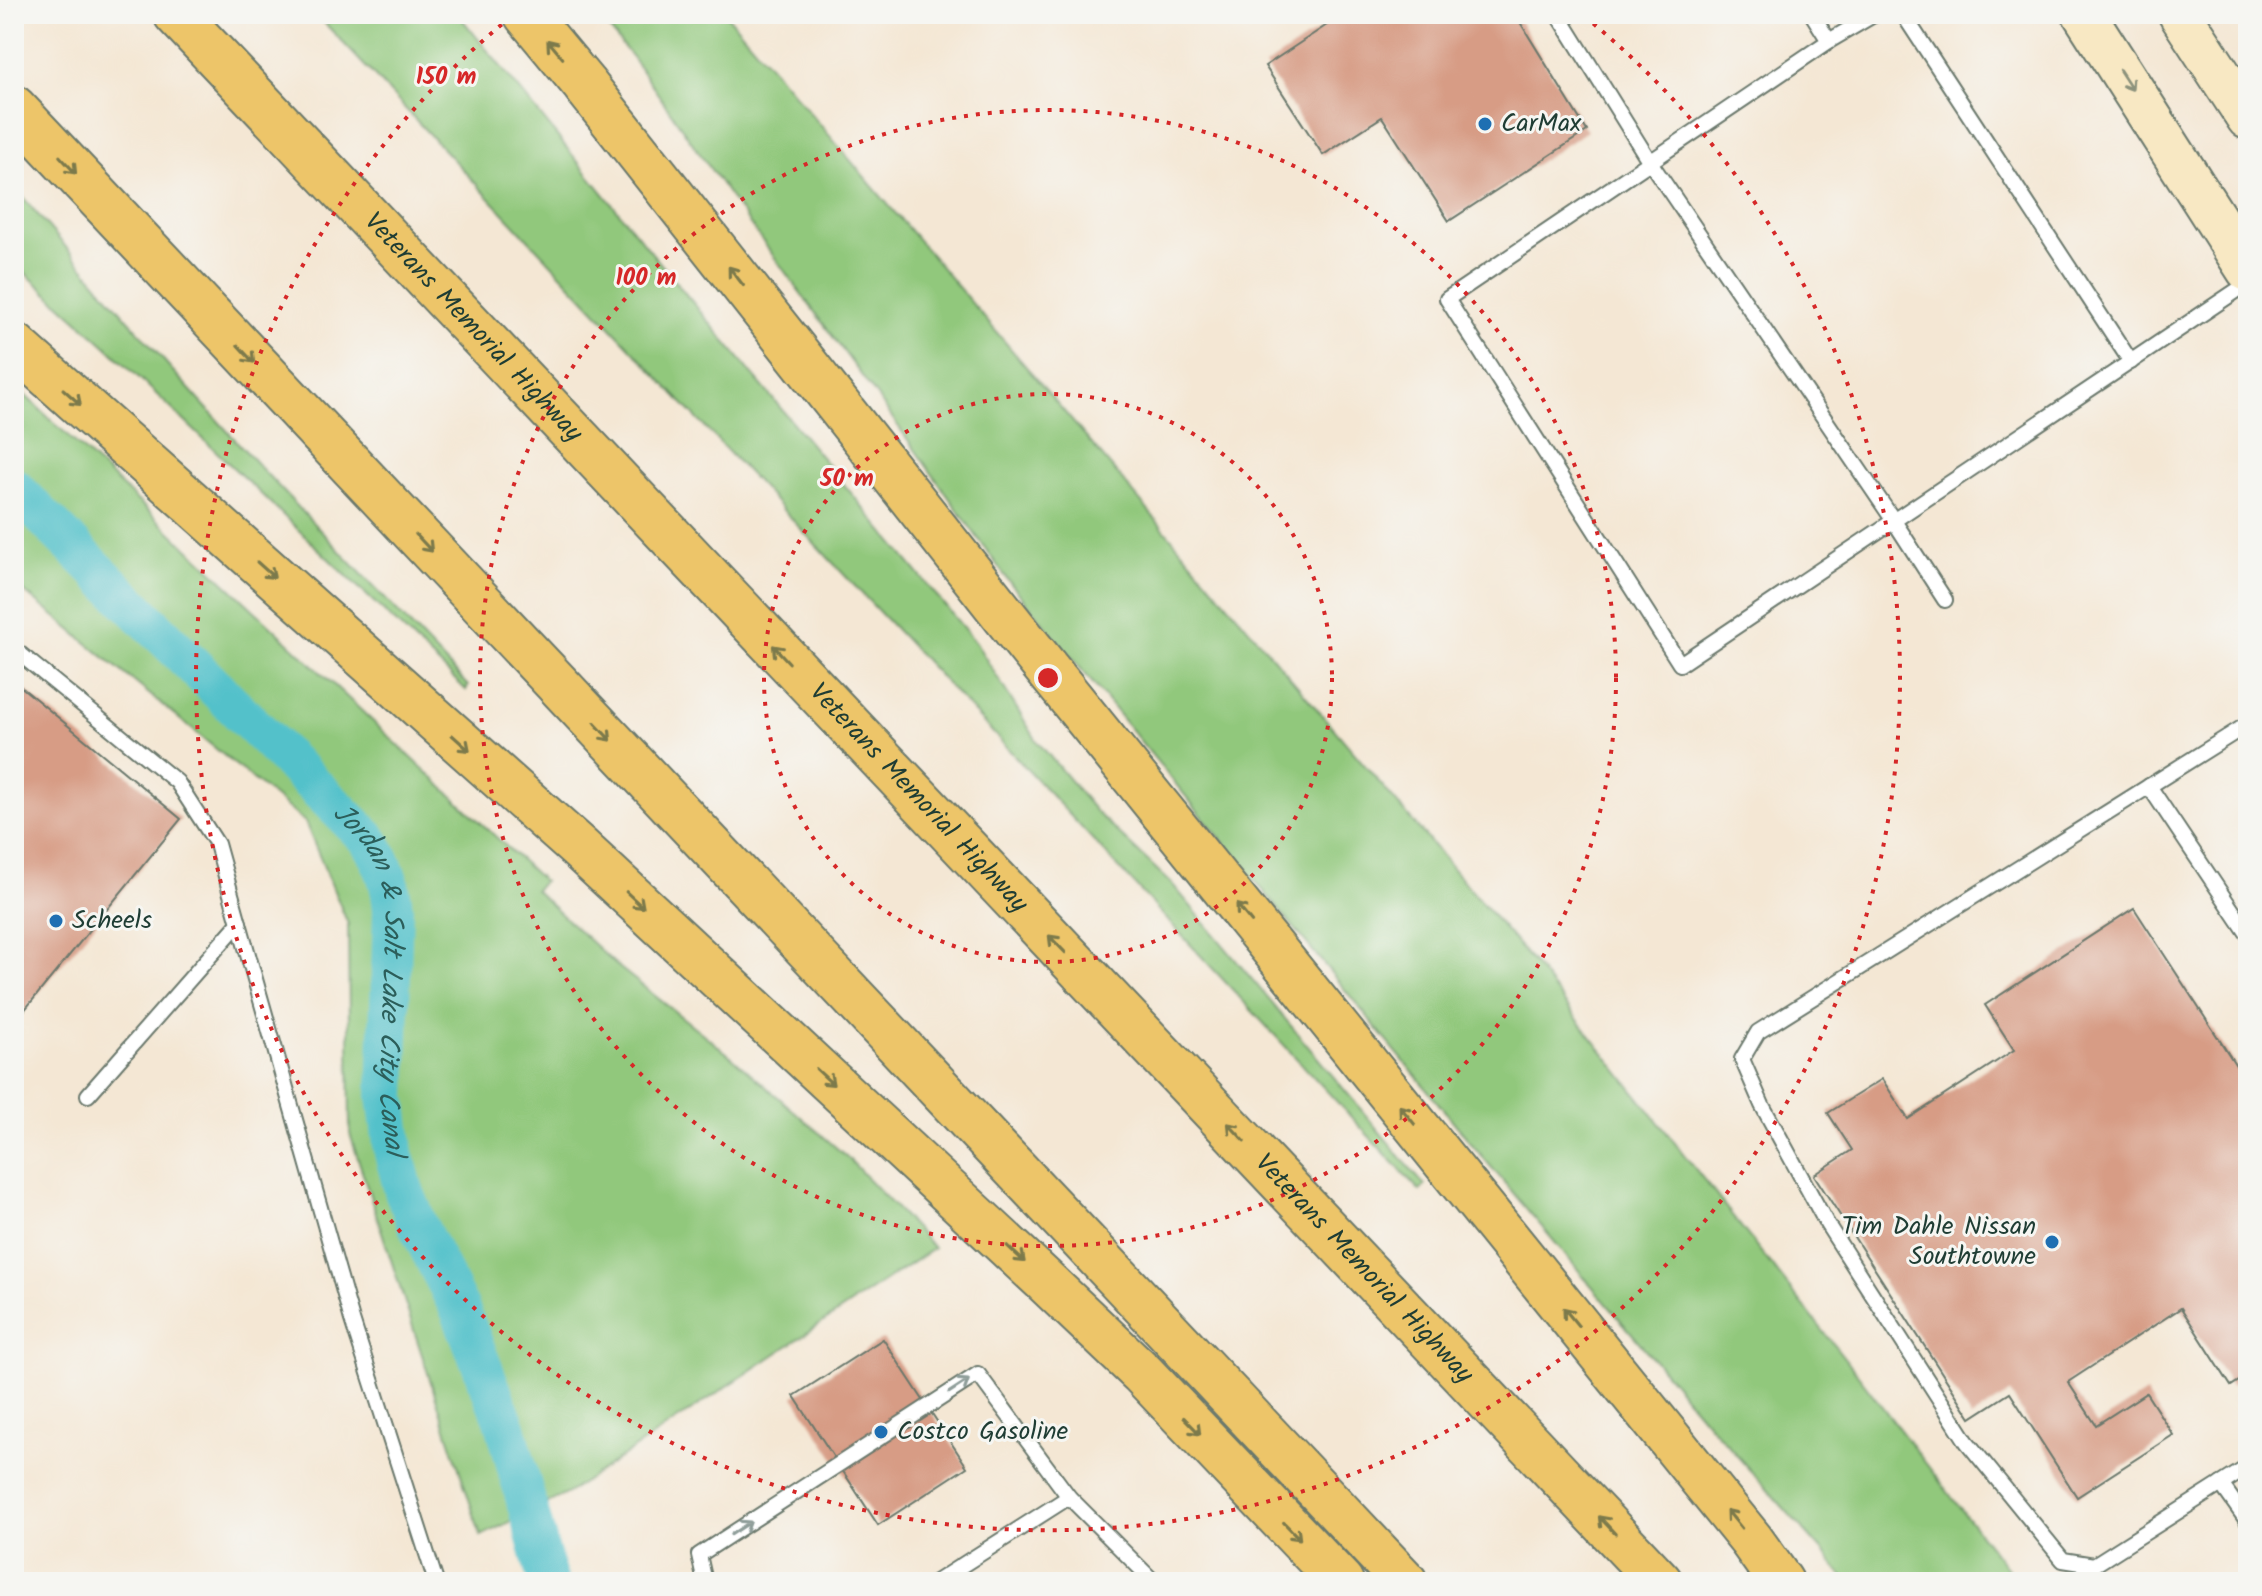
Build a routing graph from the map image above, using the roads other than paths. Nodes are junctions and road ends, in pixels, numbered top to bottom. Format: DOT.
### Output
graph roads {
  1 [pos="176,14"];
  2 [pos="526,14"];
  3 [pos="1558,14"];
  4 [pos="1812,14"];
  5 [pos="1875,14"];
  6 [pos="1903,14"];
  7 [pos="2084,14"];
  8 [pos="2180,14"];
  9 [pos="1829,41"];
  10 [pos="14,108"];
  11 [pos="2248,118"];
  12 [pos="1650,162"];
  13 [pos="2248,270"];
  14 [pos="2248,283"];
  15 [pos="14,345"];
  16 [pos="2131,362"];
  17 [pos="1894,521"];
  18 [pos="1945,600"];
  19 [pos="14,649"];
  20 [pos="2248,724"];
  21 [pos="2149,786"];
  22 [pos="239,923"];
  23 [pos="2248,934"];
  24 [pos="88,1095"];
  25 [pos="2248,1467"];
  26 [pos="2221,1484"];
  27 [pos="1069,1497"];
  28 [pos="2248,1522"];
  29 [pos="436,1582"];
  30 [pos="705,1582"];
  31 [pos="936,1582"];
  32 [pos="1154,1582"];
  33 [pos="1341,1582"];
  34 [pos="1405,1582"];
  35 [pos="1660,1582"];
  36 [pos="1781,1582"];
  35 -- 1 [label="highway, Veterans Memorial Highway, one-way"];
  36 -- 2 [label="highway, one-way"];
  3 -- 12 [label="lane"];
  4 -- 9 [label="lane"];
  5 -- 9 [label="lane"];
  6 -- 16 [label="lane"];
  7 -- 13 [label="main road, one-way"];
  8 -- 11 [label="main road"];
  9 -- 12 [label="lane"];
  10 -- 34 [label="highway, one-way"];
  12 -- 17 [label="lane"];
  12 -- 17 [label="lane"];
  14 -- 16 [label="lane"];
  15 -- 33 [label="highway, one-way"];
  16 -- 17 [label="lane"];
  17 -- 18 [label="lane"];
  19 -- 22 [label="lane"];
  20 -- 21 [label="lane"];
  21 -- 23 [label="lane"];
  21 -- 26 [label="lane"];
  22 -- 24 [label="lane"];
  22 -- 29 [label="lane"];
  25 -- 26 [label="lane"];
  26 -- 28 [label="lane"];
  30 -- 27 [label="lane, one-way"];
  27 -- 31 [label="lane"];
  27 -- 32 [label="lane"];
}
